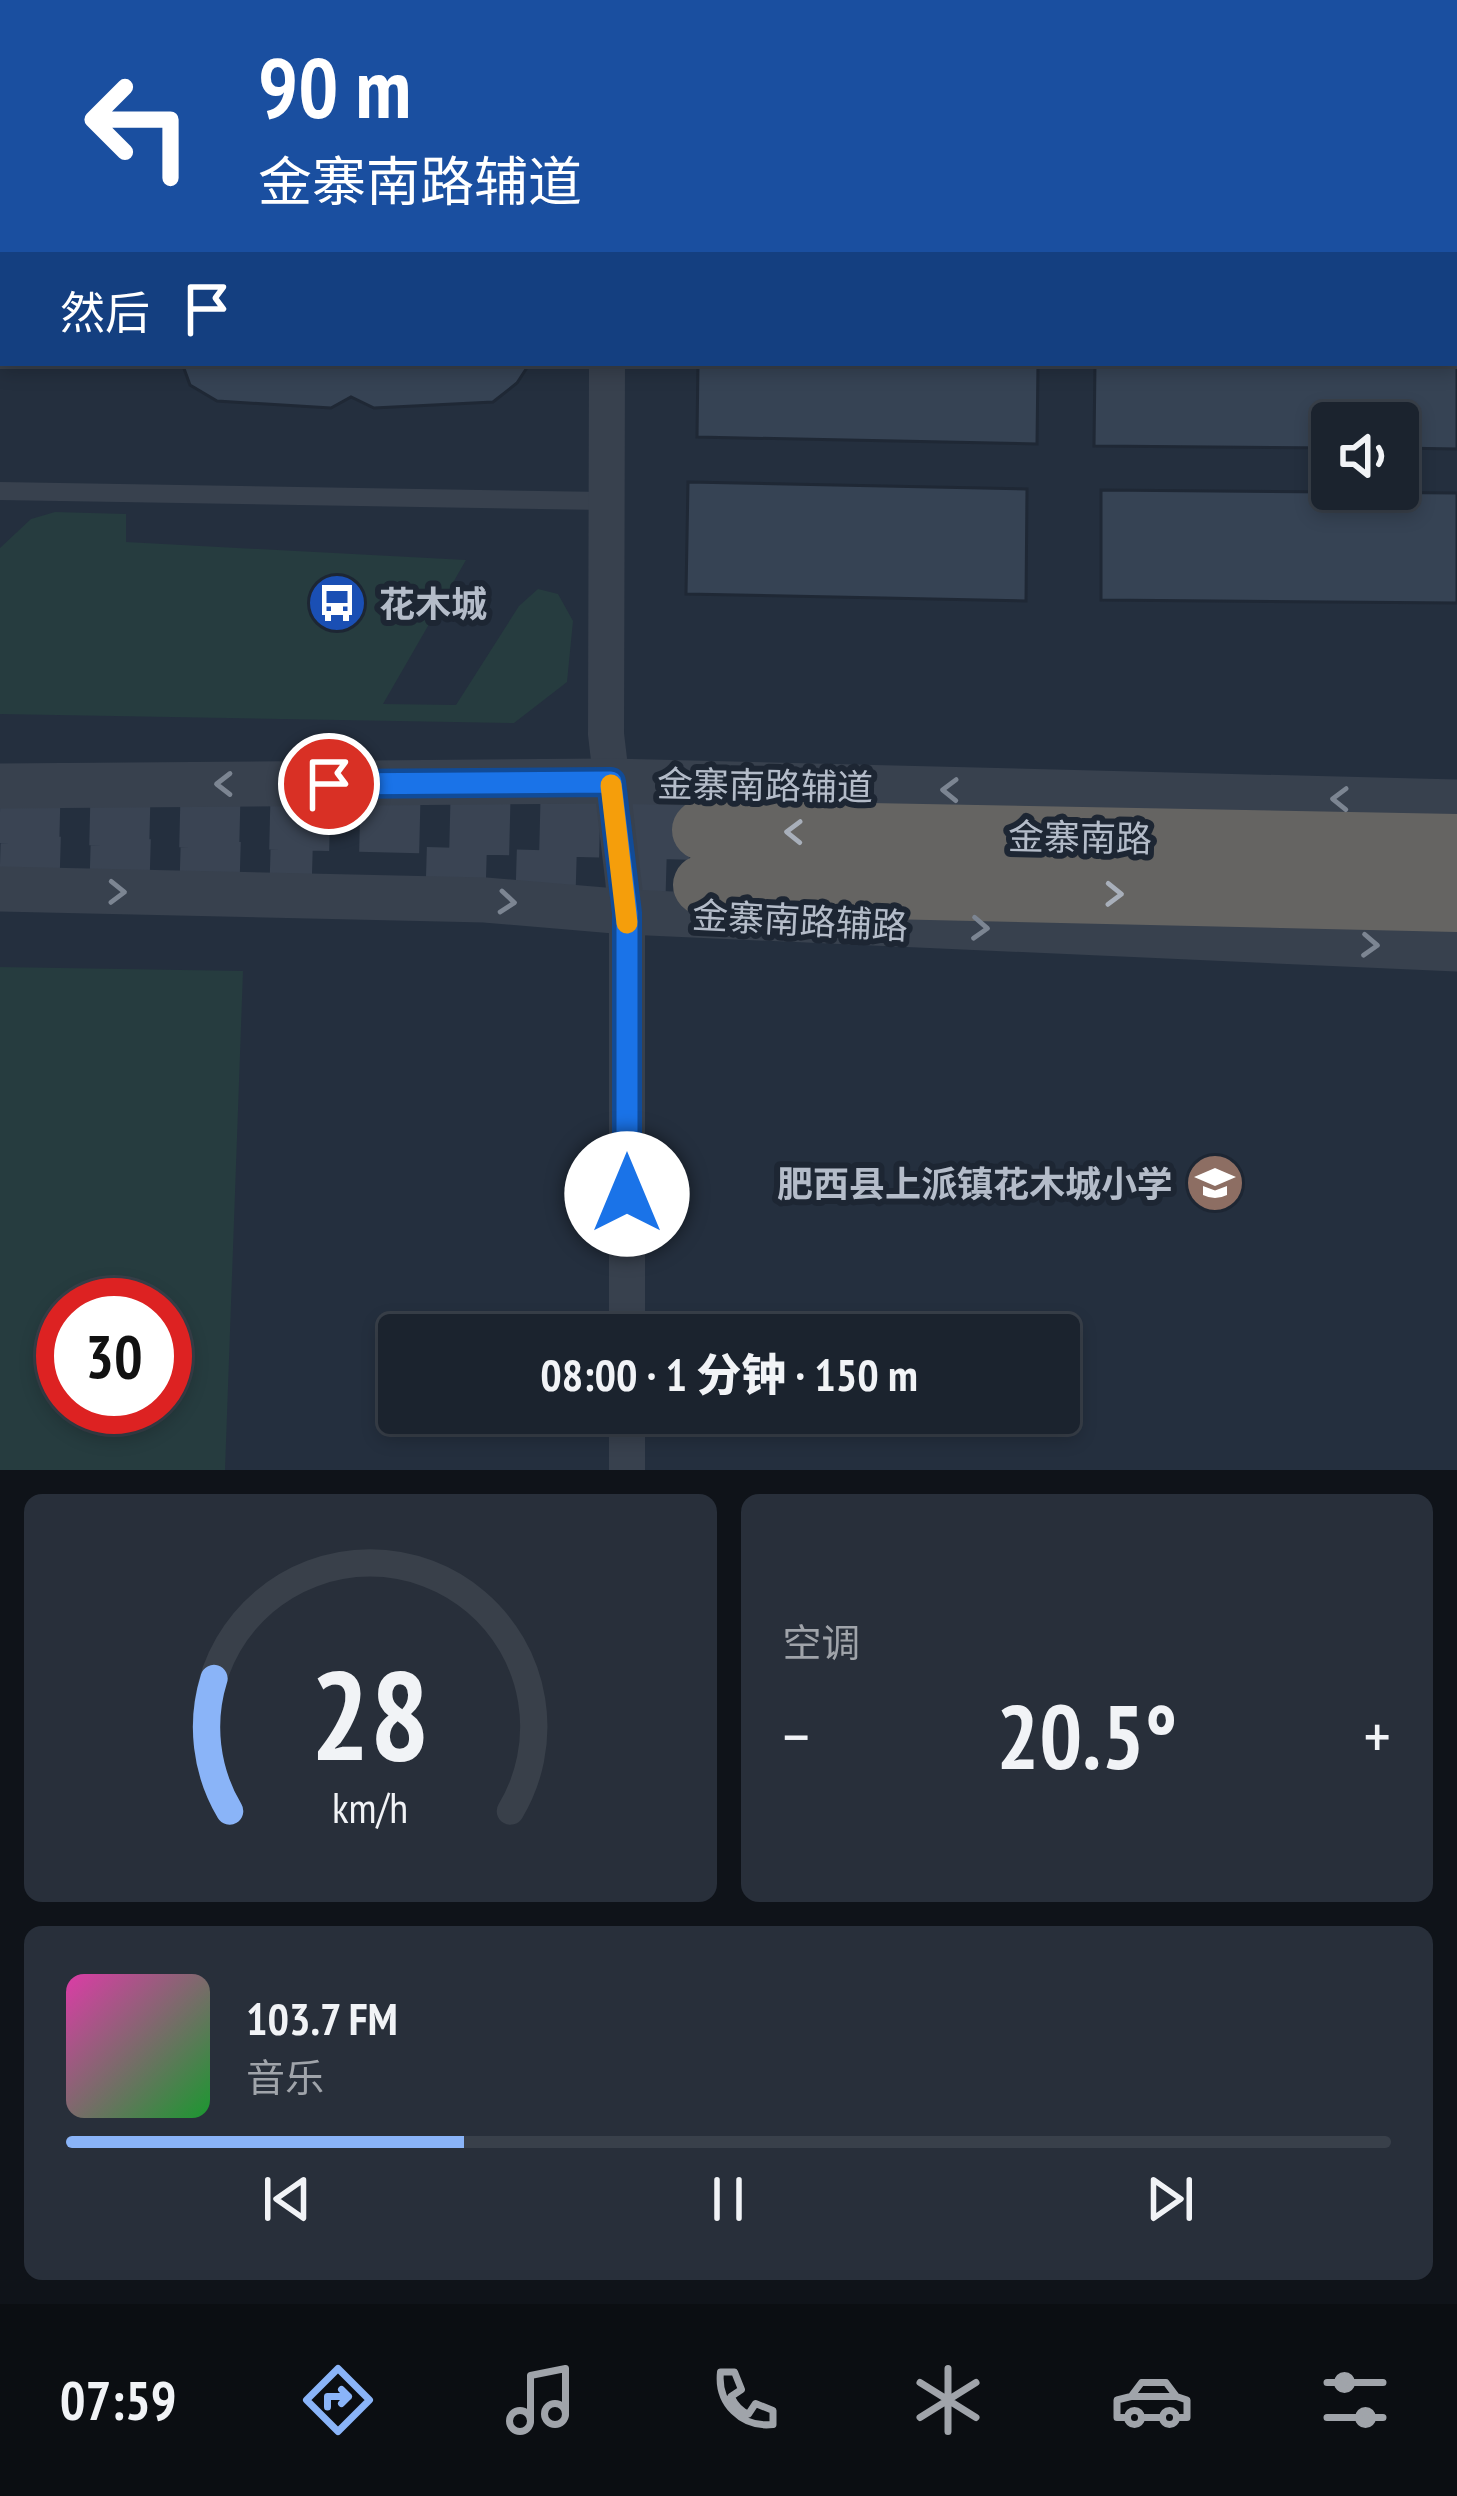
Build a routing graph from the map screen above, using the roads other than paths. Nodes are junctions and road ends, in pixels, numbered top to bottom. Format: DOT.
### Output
graph roads {
  1 [pos="607,366"];
  2 [pos="0,491"];
  3 [pos="604,501"];
  4 [pos="611,782"];
  5 [pos="0,786"];
  6 [pos="1457,802"];
  7 [pos="1457,844"];
  8 [pos="0,889"];
  9 [pos="1457,902"];
  10 [pos="627,913"];
  11 [pos="1457,949"];
  12 [pos="627,1314"];
  13 [pos="627,1434"];
  14 [pos="627,1470"];
  1 -- 3 [label="street"];
  2 -- 3 [label="lane"];
  3 -- 4 [label="street"];
  4 -- 5 [label="street, 金寨南路辅道, one-way"];
  6 -- 4 [label="street, 金寨南路辅道, one-way"];
  4 -- 10 [label="street"];
  7 -- 9 [label="highway, 金寨南路, one-way"];
  8 -- 10 [label="street, 金寨南路辅路, one-way"];
  10 -- 11 [label="street, 金寨南路辅路, one-way"];
  10 -- 12 [label="street"];
  13 -- 14 [label="street"];
}
